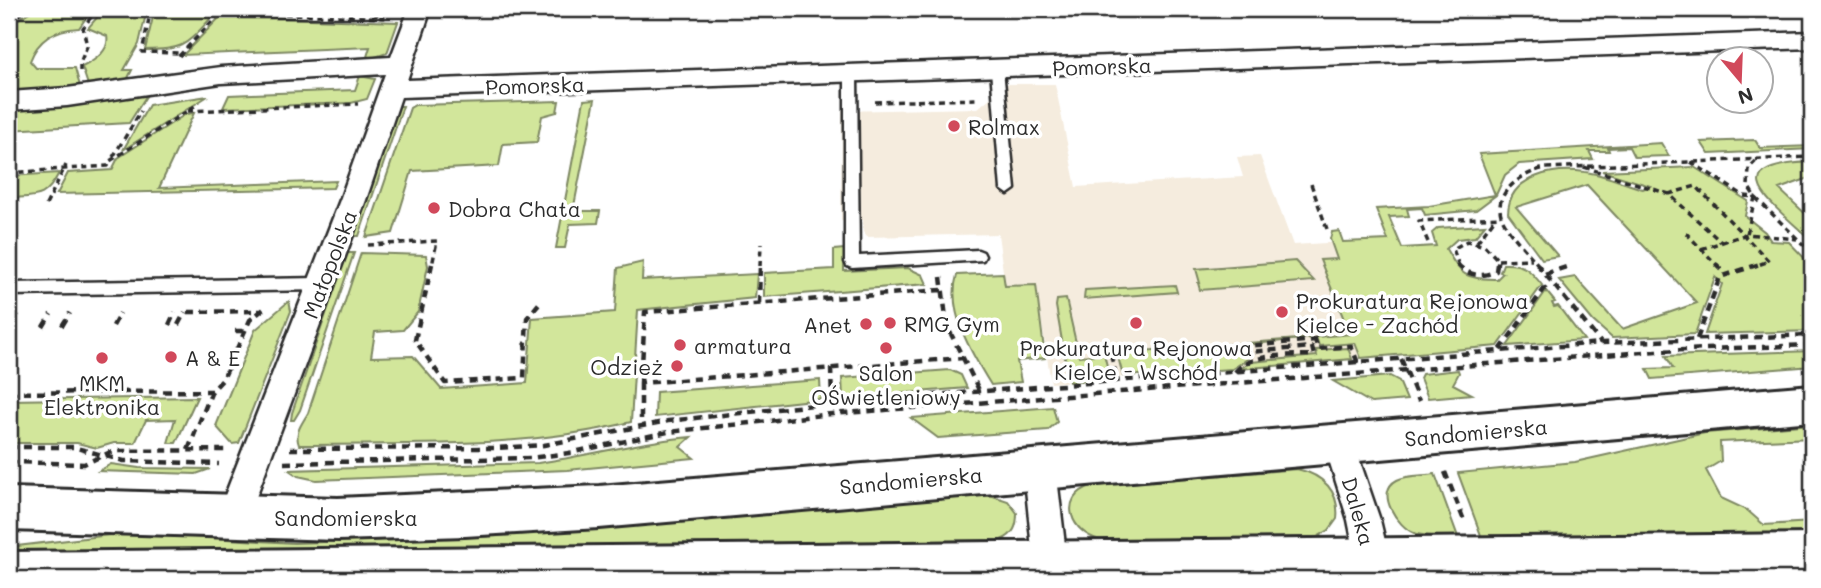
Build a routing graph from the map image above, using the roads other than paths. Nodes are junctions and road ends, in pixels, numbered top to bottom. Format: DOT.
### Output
graph roads {
  1 [pos="420,9"];
  2 [pos="1812,40"];
  3 [pos="997,70"];
  4 [pos="851,75"];
  5 [pos="395,77"];
  6 [pos="9,101"];
  7 [pos="1008,189"];
  8 [pos="978,256"];
  9 [pos="321,284"];
  10 [pos="9,289"];
  11 [pos="1812,403"];
  12 [pos="1339,444"];
  13 [pos="1040,468"];
  14 [pos="9,509"];
  15 [pos="233,516"];
  16 [pos="1812,556"];
  17 [pos="1375,570"];
  18 [pos="1051,571"];
  19 [pos="9,575"];
  1 -- 5 [label="street, Małopolska"];
  2 -- 3 [label="street, Pomorska"];
  3 -- 4 [label="street, Pomorska"];
  3 -- 7 [label="lane"];
  4 -- 5 [label="street, Pomorska"];
  4 -- 8 [label="lane"];
  5 -- 6 [label="street, Pomorska"];
  5 -- 9 [label="street, Małopolska"];
  9 -- 10 [label="lane"];
  9 -- 15 [label="street, Małopolska"];
  11 -- 12 [label="street, Sandomierska"];
  12 -- 13 [label="street, Sandomierska"];
  12 -- 17 [label="street, Daleka"];
  13 -- 15 [label="street, Sandomierska"];
  13 -- 18 [label="street"];
  14 -- 15 [label="street, Sandomierska"];
  16 -- 17 [label="street"];
  17 -- 18 [label="street"];
  18 -- 19 [label="street"];
}
